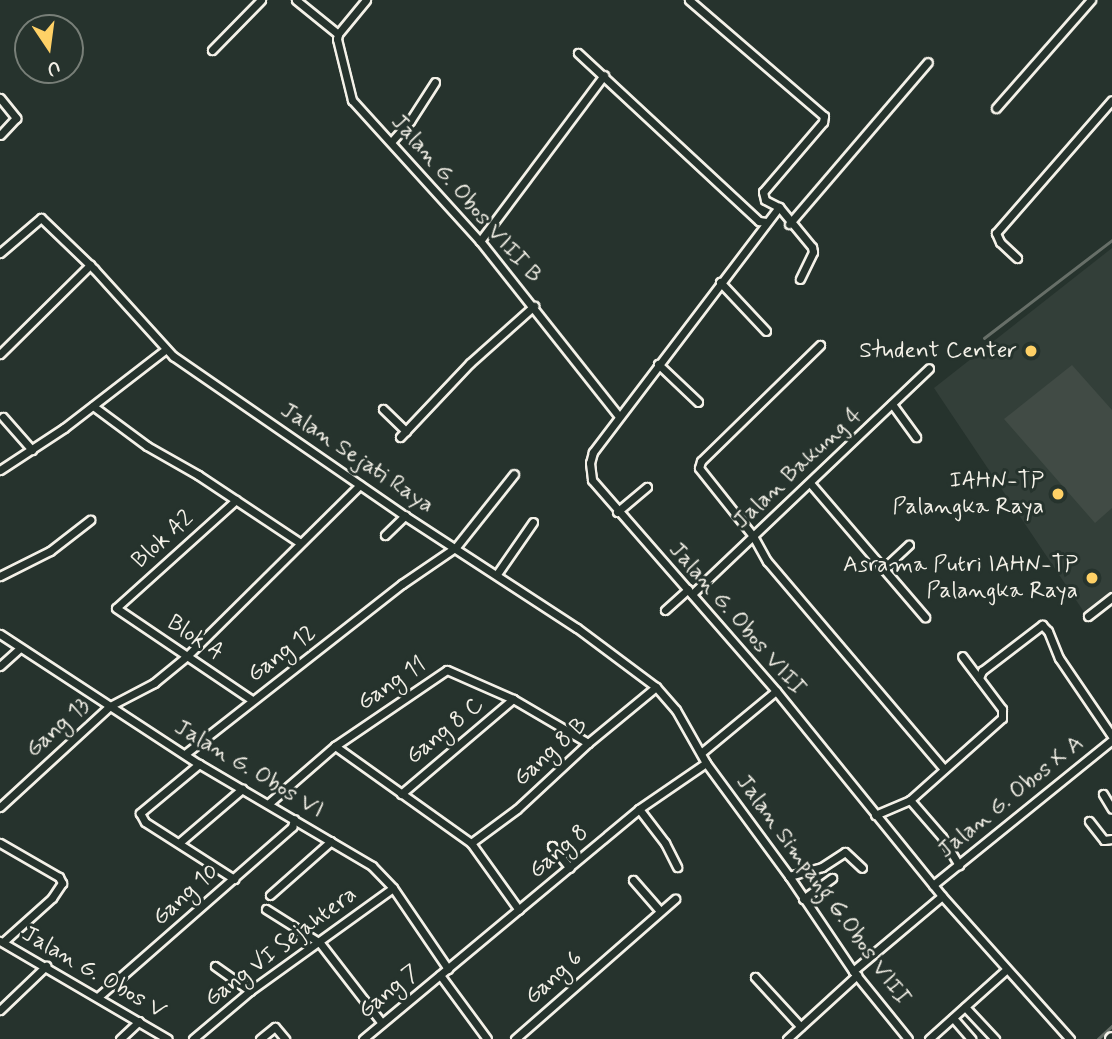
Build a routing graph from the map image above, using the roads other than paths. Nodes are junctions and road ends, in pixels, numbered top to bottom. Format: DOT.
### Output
graph roads {
  1 [pos="261,0"];
  2 [pos="296,0"];
  3 [pos="689,0"];
  4 [pos="1091,0"];
  5 [pos="364,1"];
  6 [pos="338,34"];
  7 [pos="212,50"];
  8 [pos="578,53"];
  9 [pos="928,62"];
  10 [pos="604,75"];
  11 [pos="435,82"];
  12 [pos="0,98"];
  13 [pos="1112,100"];
  14 [pos="996,108"];
  15 [pos="0,135"];
  16 [pos="392,141"];
  17 [pos="779,207"];
  18 [pos="766,222"];
  19 [pos="789,224"];
  20 [pos="480,241"];
  21 [pos="0,253"];
  22 [pos="1017,258"];
  23 [pos="90,265"];
  24 [pos="800,279"];
  25 [pos="720,282"];
  26 [pos="534,306"];
  27 [pos="766,331"];
  28 [pos="820,345"];
  29 [pos="165,350"];
  30 [pos="0,355"];
  31 [pos="657,364"];
  32 [pos="929,368"];
  33 [pos="698,402"];
  34 [pos="892,404"];
  35 [pos="93,406"];
  36 [pos="383,409"];
  37 [pos="618,415"];
  38 [pos="3,417"];
  39 [pos="406,431"];
  40 [pos="916,437"];
  41 [pos="400,438"];
  42 [pos="32,450"];
  43 [pos="0,470"];
  44 [pos="514,474"];
  45 [pos="810,483"];
  46 [pos="360,485"];
  47 [pos="647,487"];
  48 [pos="236,500"];
  49 [pos="617,512"];
  50 [pos="405,516"];
  51 [pos="90,520"];
  52 [pos="533,522"];
  53 [pos="385,535"];
  54 [pos="753,536"];
  55 [pos="299,542"];
  56 [pos="909,545"];
  57 [pos="456,547"];
  58 [pos="886,570"];
  59 [pos="497,573"];
  60 [pos="0,576"];
  61 [pos="690,592"];
  62 [pos="1112,597"];
  63 [pos="116,608"];
  64 [pos="666,610"];
  65 [pos="925,617"];
  66 [pos="1087,617"];
  67 [pos="0,634"];
  68 [pos="19,649"];
  69 [pos="187,656"];
  70 [pos="962,656"];
  71 [pos="0,666"];
  72 [pos="979,678"];
  73 [pos="656,687"];
  74 [pos="776,691"];
  75 [pos="513,699"];
  76 [pos="252,700"];
  77 [pos="110,706"];
  78 [pos="1112,738"];
  79 [pos="587,743"];
  80 [pos="335,746"];
  81 [pos="701,753"];
  82 [pos="185,754"];
  83 [pos="706,763"];
  84 [pos="200,764"];
  85 [pos="944,769"];
  86 [pos="242,789"];
  87 [pos="401,794"];
  88 [pos="1103,794"];
  89 [pos="910,800"];
  90 [pos="268,804"];
  91 [pos="0,807"];
  92 [pos="639,809"];
  93 [pos="1112,809"];
  94 [pos="875,815"];
  95 [pos="295,819"];
  96 [pos="1089,821"];
  97 [pos="1112,839"];
  98 [pos="331,841"];
  99 [pos="180,842"];
  100 [pos="0,843"];
  101 [pos="471,844"];
  102 [pos="552,846"];
  103 [pos="959,865"];
  104 [pos="677,867"];
  105 [pos="862,868"];
  106 [pos="570,869"];
  107 [pos="789,876"];
  108 [pos="832,878"];
  109 [pos="234,879"];
  110 [pos="633,880"];
  111 [pos="933,885"];
  112 [pos="393,888"];
  113 [pos="270,895"];
  114 [pos="942,896"];
  115 [pos="675,899"];
  116 [pos="803,899"];
  117 [pos="267,909"];
  118 [pos="519,910"];
  119 [pos="660,911"];
  120 [pos="1,941"];
  121 [pos="320,943"];
  122 [pos="46,966"];
  123 [pos="215,966"];
  124 [pos="448,969"];
  125 [pos="1006,970"];
  126 [pos="855,973"];
  127 [pos="440,975"];
  128 [pos="755,977"];
  129 [pos="250,991"];
  130 [pos="99,996"];
  131 [pos="965,1007"];
  132 [pos="0,1010"];
  133 [pos="953,1018"];
  134 [pos="139,1021"];
  135 [pos="381,1022"];
  136 [pos="800,1026"];
  137 [pos="367,1038"];
  138 [pos="120,1039"];
  139 [pos="168,1039"];
  140 [pos="193,1039"];
  141 [pos="260,1039"];
  142 [pos="285,1039"];
  143 [pos="487,1039"];
  144 [pos="515,1039"];
  145 [pos="787,1039"];
  146 [pos="908,1039"];
  147 [pos="929,1039"];
  148 [pos="971,1039"];
  149 [pos="995,1039"];
  150 [pos="1070,1039"];
  1 -- 7 [label="street"];
  2 -- 6 [label="street"];
  3 -- 17 [label="street"];
  4 -- 14 [label="street"];
  5 -- 6 [label="street"];
  6 -- 16 [label="street, Jalan G. Obos VIII B"];
  8 -- 10 [label="street"];
  9 -- 19 [label="street"];
  10 -- 18 [label="street"];
  10 -- 20 [label="street"];
  11 -- 16 [label="street"];
  12 -- 15 [label="street"];
  13 -- 22 [label="street"];
  16 -- 20 [label="street, Jalan G. Obos VIII B"];
  17 -- 18 [label="street, Jalan G. Obos VIII"];
  17 -- 19 [label="street"];
  18 -- 25 [label="street, Jalan G. Obos VIII"];
  19 -- 24 [label="street"];
  20 -- 26 [label="street, Jalan G. Obos VIII B"];
  21 -- 23 [label="street, Jalan Sejati Raya"];
  23 -- 29 [label="street, Jalan Sejati Raya"];
  23 -- 30 [label="street"];
  25 -- 27 [label="street"];
  25 -- 31 [label="street, Jalan G. Obos VIII"];
  26 -- 37 [label="street, Jalan G. Obos VIII B"];
  26 -- 39 [label="street"];
  28 -- 54 [label="street"];
  29 -- 35 [label="street"];
  29 -- 46 [label="street, Jalan Sejati Raya"];
  31 -- 33 [label="street"];
  31 -- 37 [label="street, Jalan G. Obos VIII"];
  32 -- 34 [label="street, Jalan Bakung 4"];
  34 -- 40 [label="street"];
  34 -- 45 [label="street, Jalan Bakung 4"];
  35 -- 42 [label="street"];
  35 -- 48 [label="street"];
  36 -- 39 [label="street"];
  37 -- 49 [label="street, Jalan G. Obos VIII"];
  38 -- 42 [label="street"];
  39 -- 41 [label="street"];
  42 -- 43 [label="street"];
  44 -- 57 [label="street, Gang 12"];
  45 -- 54 [label="street, Jalan Bakung 4"];
  45 -- 58 [label="street"];
  46 -- 50 [label="street, Jalan Sejati Raya"];
  46 -- 55 [label="street, Gang 13"];
  47 -- 49 [label="street"];
  48 -- 55 [label="street"];
  48 -- 63 [label="street, Blok A2"];
  49 -- 61 [label="street, Jalan G. Obos VIII"];
  50 -- 53 [label="street"];
  50 -- 57 [label="street, Jalan Sejati Raya"];
  51 -- 60 [label="street"];
  52 -- 59 [label="street"];
  54 -- 61 [label="street, Jalan Bakung 4"];
  54 -- 85 [label="street"];
  55 -- 69 [label="street, Gang 13"];
  56 -- 58 [label="street"];
  57 -- 59 [label="street, Jalan Sejati Raya"];
  57 -- 76 [label="street, Gang 12"];
  58 -- 65 [label="street"];
  59 -- 73 [label="street, Jalan Sejati Raya"];
  61 -- 64 [label="street, Jalan Bakung 4"];
  61 -- 74 [label="street, Jalan G. Obos VIII"];
  62 -- 66 [label="street"];
  63 -- 69 [label="street, Blok A"];
  67 -- 68 [label="street, Jalan G. Obos VI"];
  68 -- 71 [label="street"];
  68 -- 77 [label="street, Jalan G. Obos VI"];
  69 -- 76 [label="street, Blok A"];
  69 -- 77 [label="street, Gang 13"];
  70 -- 72 [label="street"];
  72 -- 78 [label="street"];
  72 -- 85 [label="street"];
  73 -- 79 [label="street, Gang 8 B"];
  73 -- 81 [label="street, Jalan Sejati Raya"];
  74 -- 81 [label="street"];
  74 -- 94 [label="street, Jalan G. Obos VIII"];
  75 -- 79 [label="street, Gang 11"];
  75 -- 80 [label="street, Gang 11"];
  75 -- 87 [label="street, Gang 8 C"];
  76 -- 82 [label="street, Gang 12"];
  77 -- 82 [label="street, Jalan G. Obos VI"];
  77 -- 91 [label="street, Gang 13"];
  78 -- 103 [label="street, Jalan G. Obos X A"];
  79 -- 101 [label="street, Gang 8 B"];
  80 -- 87 [label="street"];
  80 -- 90 [label="street, Gang 11"];
  81 -- 83 [label="street, Jalan Simpang G.Obos VIII"];
  82 -- 84 [label="street, Jalan G. Obos VI"];
  83 -- 92 [label="street, Gang 8"];
  83 -- 107 [label="street, Jalan Simpang G.Obos VIII"];
  84 -- 86 [label="street, Jalan G. Obos VI"];
  84 -- 99 [label="street"];
  85 -- 89 [label="street"];
  86 -- 90 [label="street, Jalan G. Obos VI"];
  86 -- 99 [label="street"];
  87 -- 101 [label="street"];
  88 -- 93 [label="street"];
  89 -- 94 [label="street"];
  89 -- 103 [label="street"];
  90 -- 95 [label="street, Jalan G. Obos VI"];
  92 -- 104 [label="street"];
  92 -- 106 [label="street, Gang 8"];
  94 -- 111 [label="street, Jalan G. Obos VIII"];
  95 -- 98 [label="street, Jalan G. Obos VI"];
  95 -- 109 [label="street, Gang 10"];
  96 -- 97 [label="street"];
  98 -- 112 [label="street, Jalan G. Obos VI"];
  98 -- 113 [label="street"];
  99 -- 109 [label="street"];
  100 -- 120 [label="street"];
  101 -- 118 [label="street"];
  102 -- 106 [label="street"];
  103 -- 111 [label="street, Jalan G. Obos X A"];
  105 -- 107 [label="street"];
  106 -- 118 [label="street, Gang 8"];
  107 -- 116 [label="street, Jalan Simpang G.Obos VIII"];
  108 -- 116 [label="street"];
  109 -- 130 [label="street, Gang 10"];
  110 -- 119 [label="street"];
  111 -- 114 [label="street, Jalan G. Obos VIII"];
  112 -- 121 [label="street, Gang VI Sejahtera"];
  112 -- 124 [label="street, Jalan G. Obos VI"];
  114 -- 125 [label="street, Jalan G. Obos VIII"];
  114 -- 126 [label="street"];
  115 -- 119 [label="street, Gang 6"];
  116 -- 126 [label="street, Jalan Simpang G.Obos VIII"];
  117 -- 121 [label="street"];
  118 -- 124 [label="street, Gang 8"];
  119 -- 144 [label="street, Gang 6"];
  120 -- 122 [label="street, Jalan G. Obos V"];
  121 -- 129 [label="street, Gang VI Sejahtera"];
  121 -- 135 [label="street"];
  122 -- 130 [label="street, Jalan G. Obos V"];
  122 -- 132 [label="street"];
  123 -- 129 [label="street"];
  124 -- 127 [label="street, Gang 8"];
  125 -- 131 [label="street"];
  125 -- 150 [label="street, Jalan G. Obos VIII"];
  126 -- 136 [label="street"];
  126 -- 146 [label="street, Jalan Simpang G.Obos VIII"];
  127 -- 135 [label="street, Gang 7"];
  127 -- 143 [label="street"];
  128 -- 136 [label="street"];
  129 -- 140 [label="street, Gang VI Sejahtera"];
  130 -- 134 [label="street, Jalan G. Obos V"];
  131 -- 133 [label="street"];
  131 -- 149 [label="street"];
  133 -- 147 [label="street"];
  133 -- 148 [label="street"];
  134 -- 138 [label="street"];
  134 -- 139 [label="street, Jalan G. Obos V"];
  135 -- 137 [label="street, Gang 7"];
  136 -- 145 [label="street"];
  141 -- 142 [label="street"];
}
